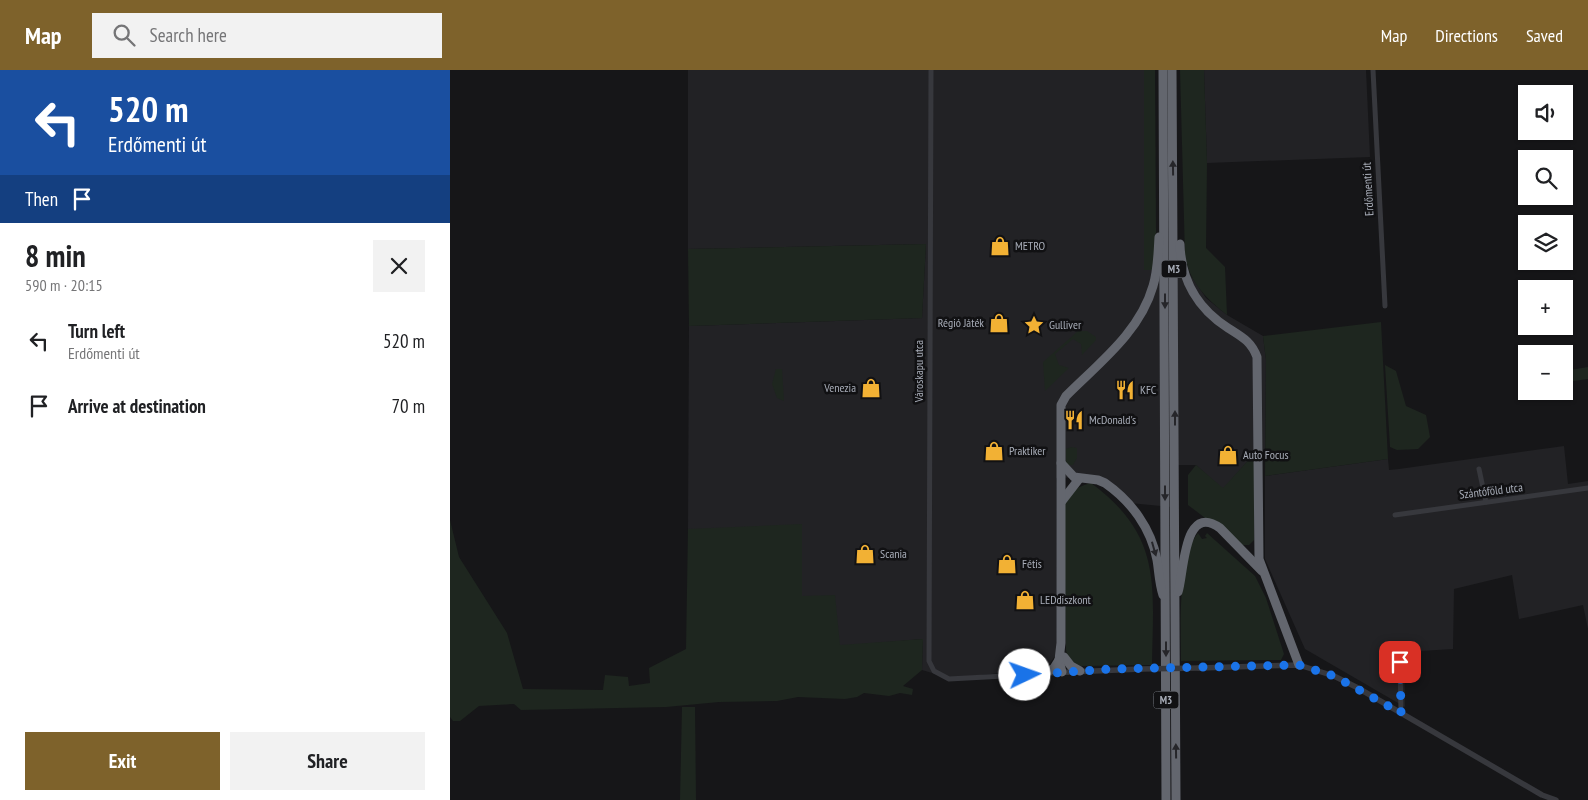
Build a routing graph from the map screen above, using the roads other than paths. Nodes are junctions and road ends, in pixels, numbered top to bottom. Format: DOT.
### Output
graph roads {
  1 [pos="931,70"];
  2 [pos="1163,70"];
  3 [pos="1172,70"];
  4 [pos="1373,70"];
  5 [pos="1165,182"];
  6 [pos="1174,189"];
  7 [pos="1385,306"];
  8 [pos="1061,463"];
  9 [pos="1479,468"];
  10 [pos="1076,479"];
  11 [pos="1061,481"];
  12 [pos="1588,488"];
  13 [pos="1486,502"];
  14 [pos="1061,503"];
  15 [pos="1395,514"];
  16 [pos="1256,543"];
  17 [pos="1240,547"];
  18 [pos="1253,561"];
  19 [pos="1264,573"];
  20 [pos="1170,600"];
  21 [pos="1061,658"];
  22 [pos="1400,662"];
  23 [pos="1299,665"];
  24 [pos="1080,671"];
  25 [pos="1062,672"];
  26 [pos="1044,674"];
  27 [pos="1401,713"];
  28 [pos="1166,800"];
  29 [pos="1176,800"];
  30 [pos="1556,800"];
  1 -- 26 [label="street, Városkapu utca"];
  2 -- 5 [label="highway, M3"];
  6 -- 3 [label="highway, M3, one-way"];
  4 -- 7 [label="street, Erdőmenti út"];
  5 -- 8 [label="highway"];
  5 -- 20 [label="highway, M3, one-way"];
  6 -- 16 [label="highway"];
  20 -- 6 [label="highway, M3, one-way"];
  8 -- 10 [label="highway"];
  8 -- 11 [label="highway"];
  9 -- 13 [label="street"];
  10 -- 11 [label="highway"];
  10 -- 14 [label="highway"];
  10 -- 20 [label="highway, one-way"];
  11 -- 14 [label="highway"];
  12 -- 13 [label="street, Szántóföld utca"];
  13 -- 15 [label="street, Szántóföld utca"];
  14 -- 21 [label="highway"];
  16 -- 17 [label="highway"];
  16 -- 18 [label="highway"];
  16 -- 19 [label="highway"];
  17 -- 18 [label="highway"];
  17 -- 20 [label="highway"];
  18 -- 19 [label="highway"];
  19 -- 23 [label="highway"];
  20 -- 28 [label="highway, M3, one-way"];
  29 -- 20 [label="highway, M3, one-way"];
  21 -- 24 [label="highway"];
  21 -- 25 [label="highway"];
  21 -- 26 [label="highway"];
  22 -- 27 [label="street"];
  23 -- 24 [label="street, bridge"];
  23 -- 27 [label="street"];
  24 -- 25 [label="street"];
  25 -- 26 [label="street"];
  27 -- 30 [label="street"];
}
